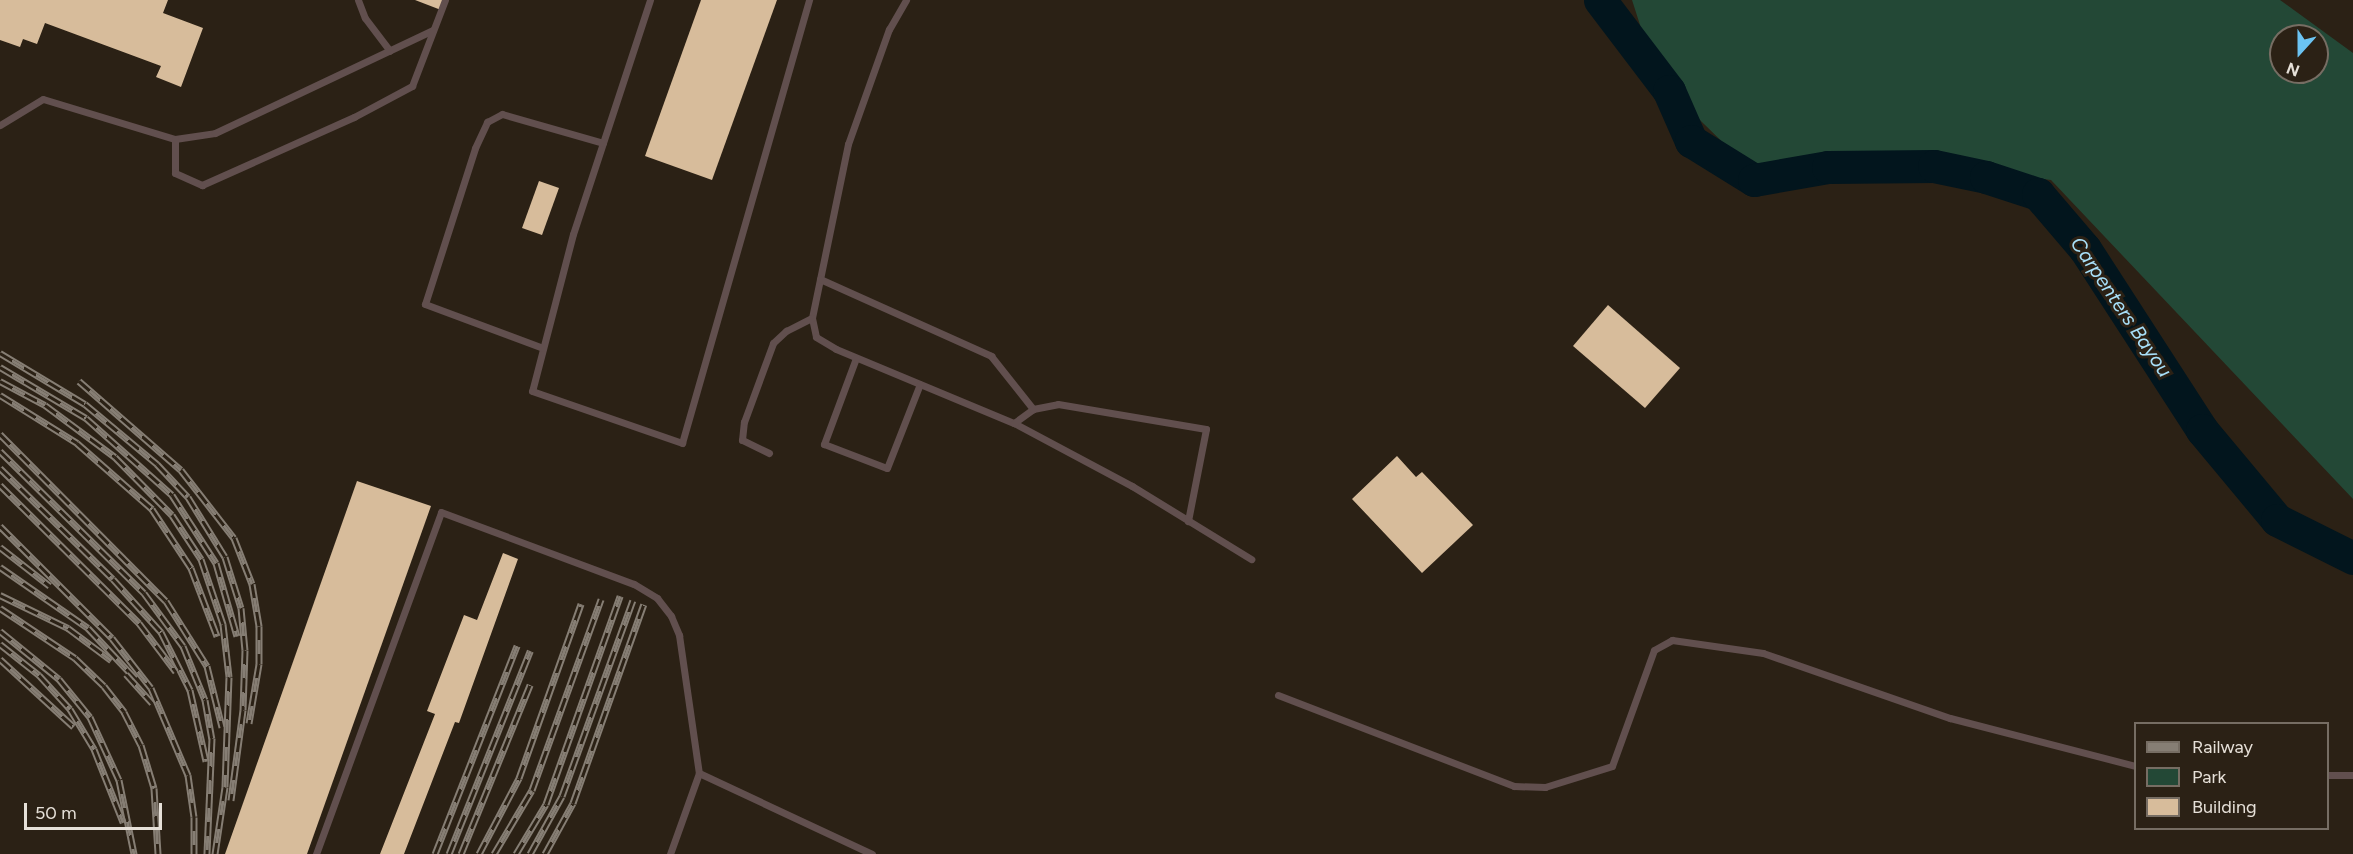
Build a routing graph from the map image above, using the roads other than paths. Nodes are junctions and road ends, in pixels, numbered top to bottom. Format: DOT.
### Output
graph roads {
  1 [pos="358,0"];
  2 [pos="445,0"];
  3 [pos="650,0"];
  4 [pos="809,0"];
  5 [pos="906,0"];
  6 [pos="433,30"];
  7 [pos="390,51"];
  8 [pos="0,125"];
  9 [pos="174,139"];
  10 [pos="603,143"];
  11 [pos="820,279"];
  12 [pos="812,318"];
  13 [pos="543,348"];
  14 [pos="856,358"];
  15 [pos="920,384"];
  16 [pos="1033,409"];
  17 [pos="1014,423"];
  18 [pos="769,453"];
  19 [pos="1188,520"];
  20 [pos="1251,559"];
  21 [pos="1278,695"];
  22 [pos="2134,765"];
  23 [pos="699,773"];
  24 [pos="2329,775"];
  25 [pos="2353,775"];
  26 [pos="316,854"];
  27 [pos="670,854"];
  28 [pos="872,854"];
  1 -- 7 [label="lane"];
  2 -- 6 [label="lane"];
  3 -- 10 [label="lane"];
  4 -- 13 [label="lane"];
  5 -- 11 [label="lane"];
  6 -- 7 [label="lane"];
  6 -- 9 [label="lane"];
  7 -- 9 [label="lane"];
  8 -- 9 [label="lane"];
  10 -- 13 [label="lane"];
  10 -- 13 [label="lane"];
  11 -- 12 [label="lane"];
  11 -- 16 [label="lane"];
  12 -- 14 [label="lane"];
  12 -- 18 [label="lane"];
  14 -- 15 [label="lane"];
  14 -- 15 [label="lane"];
  15 -- 17 [label="lane"];
  16 -- 17 [label="lane"];
  16 -- 19 [label="lane"];
  17 -- 19 [label="lane"];
  19 -- 20 [label="lane"];
  21 -- 22 [label="lane"];
  23 -- 26 [label="lane"];
  23 -- 27 [label="lane"];
  23 -- 28 [label="lane"];
  24 -- 25 [label="lane"];
}
